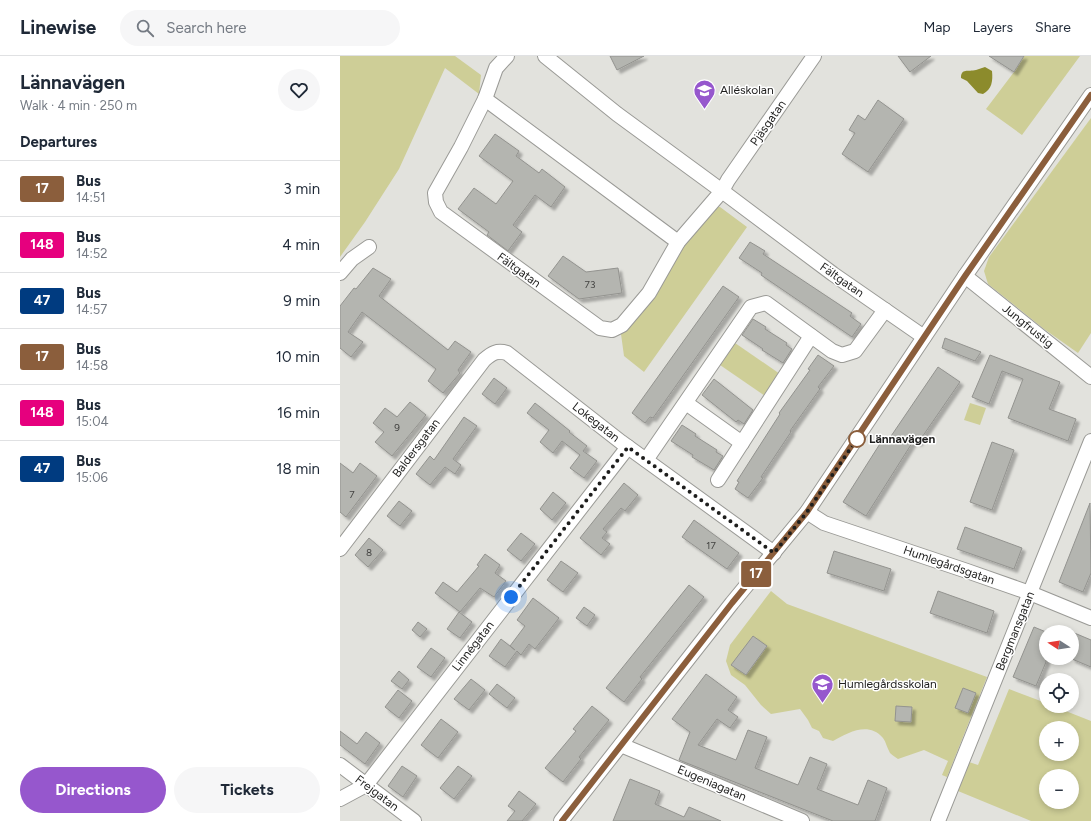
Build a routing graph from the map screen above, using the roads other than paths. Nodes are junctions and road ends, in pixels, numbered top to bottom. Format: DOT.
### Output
graph roads {
  1 [pos="507,56"];
  2 [pos="545,56"];
  3 [pos="814,56"];
  4 [pos="1091,95"];
  5 [pos="485,100"];
  6 [pos="722,191"];
  7 [pos="678,242"];
  8 [pos="369,247"];
  9 [pos="340,273"];
  10 [pos="965,276"];
  11 [pos="885,310"];
  12 [pos="811,336"];
  13 [pos="924,337"];
  14 [pos="496,352"];
  15 [pos="1091,378"];
  16 [pos="686,403"];
  17 [pos="1091,441"];
  18 [pos="742,443"];
  19 [pos="628,447"];
  20 [pos="646,460"];
  21 [pos="718,480"];
  22 [pos="807,512"];
  23 [pos="340,549"];
  24 [pos="774,553"];
  25 [pos="1030,593"];
  26 [pos="1091,618"];
  27 [pos="621,745"];
  28 [pos="340,765"];
  29 [pos="366,785"];
  30 [pos="340,799"];
  31 [pos="414,821"];
  32 [pos="562,821"];
  33 [pos="802,821"];
  34 [pos="938,821"];
  1 -- 5 [label="street, Fältgatan"];
  2 -- 6 [label="street, Fältgatan"];
  3 -- 6 [label="street, Pjäsgatan"];
  4 -- 10 [label="street"];
  5 -- 7 [label="street"];
  5 -- 7 [label="street, Fältgatan"];
  6 -- 7 [label="street, Fältgatan"];
  6 -- 11 [label="street, Fältgatan"];
  8 -- 9 [label="street"];
  10 -- 13 [label="street"];
  10 -- 15 [label="street, Jungfrustig"];
  11 -- 12 [label="street"];
  11 -- 13 [label="street, Fältgatan"];
  12 -- 16 [label="street"];
  12 -- 18 [label="street"];
  13 -- 22 [label="street"];
  14 -- 19 [label="street, Lokegatan"];
  14 -- 23 [label="street, Baldersgatan"];
  16 -- 18 [label="street"];
  16 -- 20 [label="street"];
  17 -- 25 [label="street, Bergmansgatan"];
  18 -- 21 [label="street"];
  19 -- 20 [label="street, Lokegatan"];
  19 -- 29 [label="street, Linnégatan"];
  20 -- 24 [label="street, Lokegatan"];
  22 -- 24 [label="street"];
  22 -- 25 [label="street, Humlegårdsgatan"];
  24 -- 27 [label="street"];
  25 -- 26 [label="street, Humlegårdsgatan"];
  25 -- 34 [label="street, Bergmansgatan"];
  27 -- 32 [label="street"];
  27 -- 33 [label="street, Eugeniagatan"];
  28 -- 29 [label="street, Frejgatan"];
  29 -- 30 [label="street, Linnégatan"];
  29 -- 31 [label="street, Frejgatan"];
}
